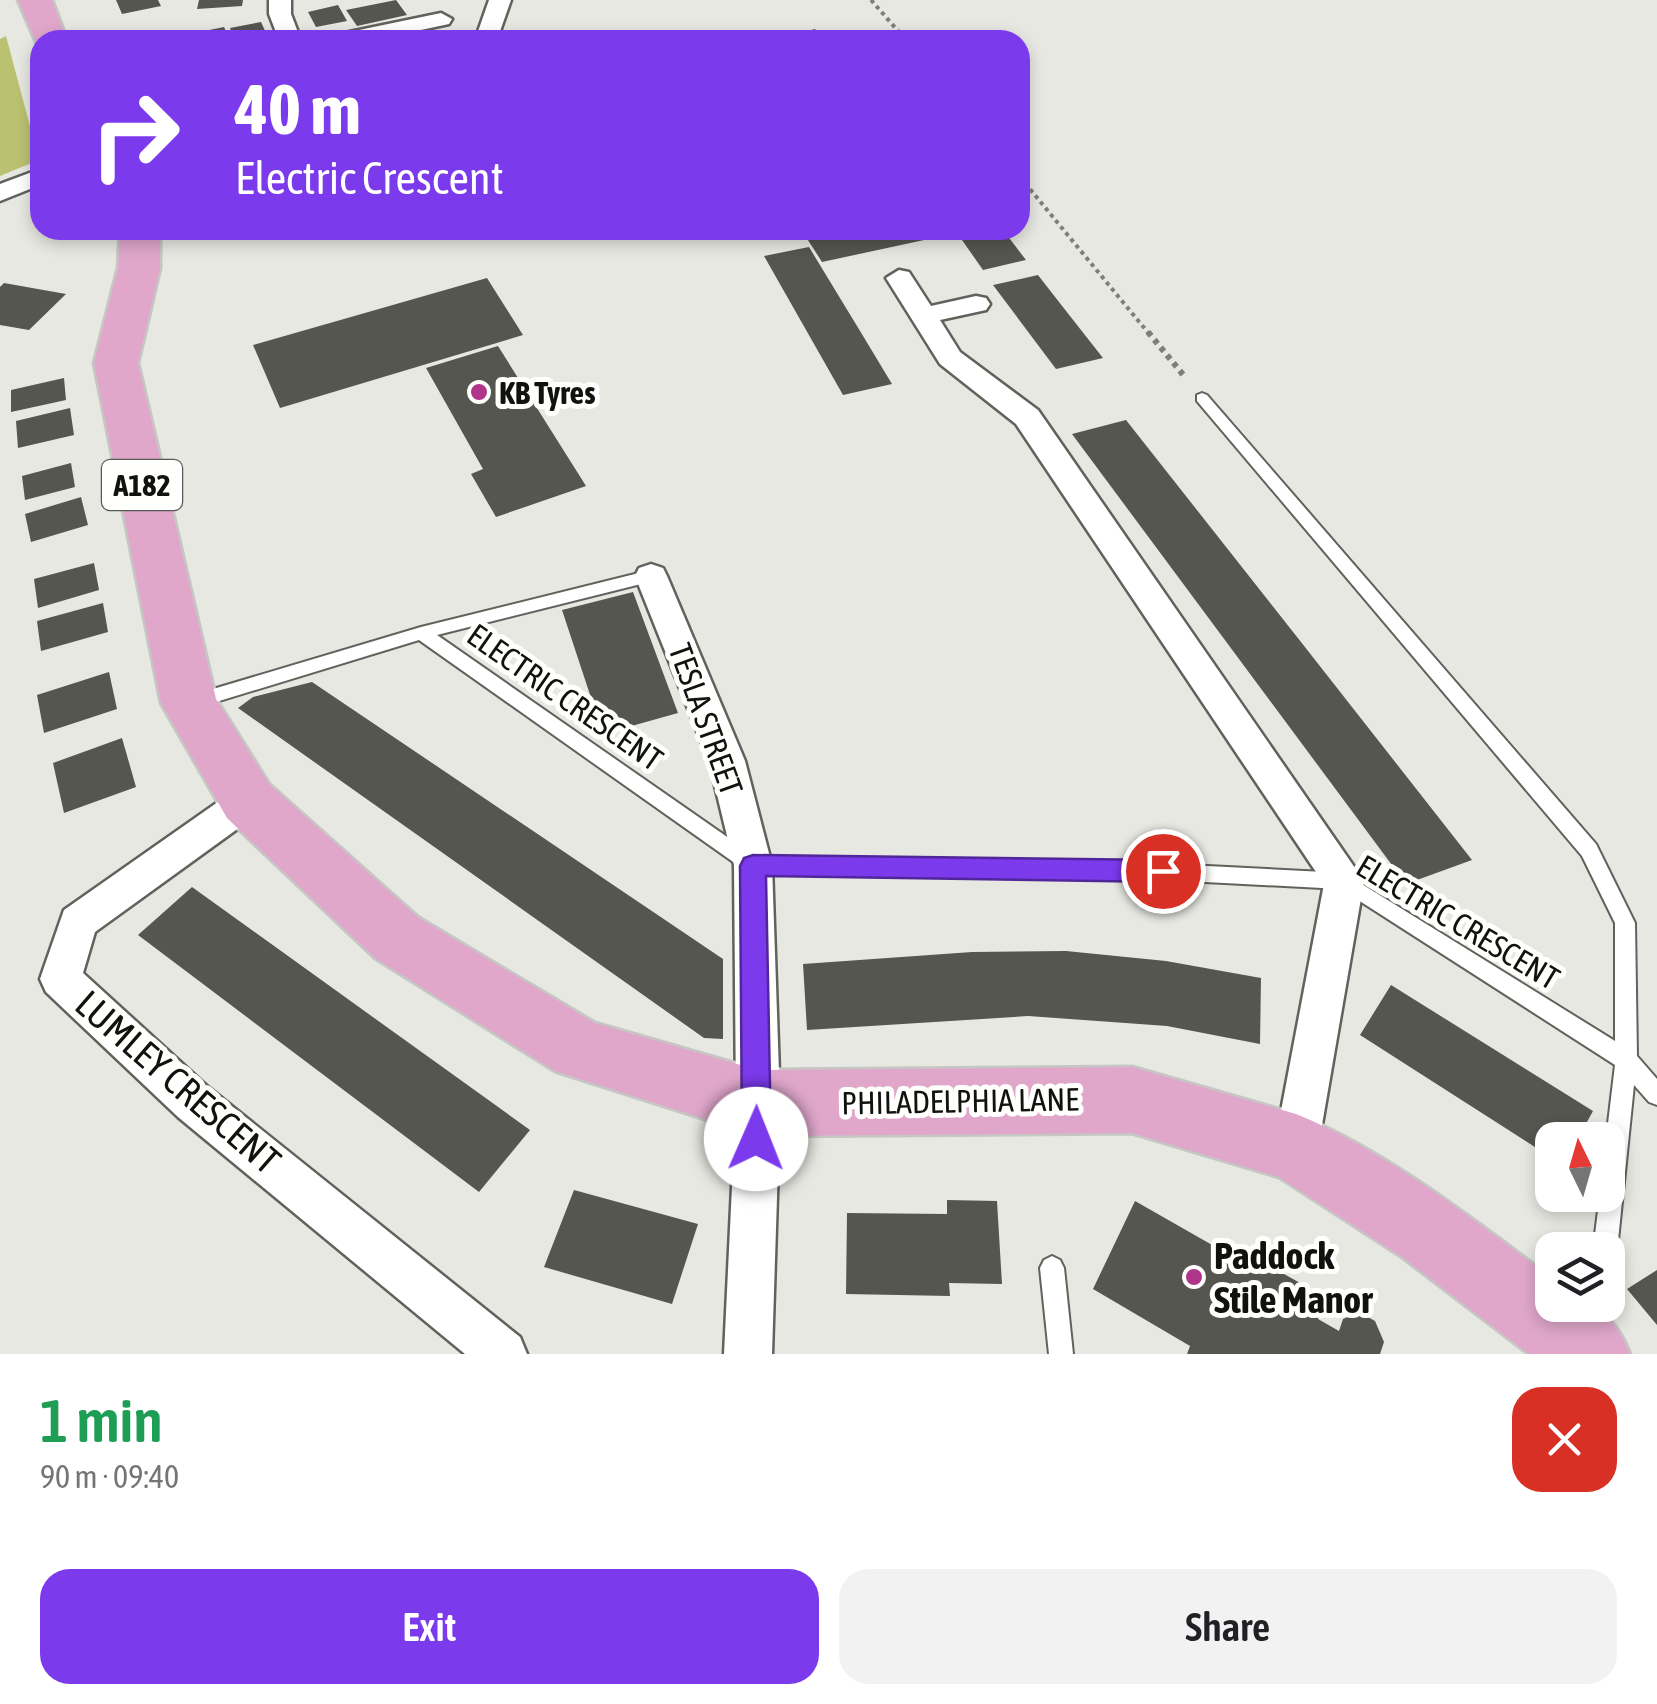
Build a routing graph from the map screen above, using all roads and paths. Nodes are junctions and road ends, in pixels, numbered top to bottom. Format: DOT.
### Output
graph roads {
  1 [pos="35,0"];
  2 [pos="280,0"];
  3 [pos="500,0"];
  4 [pos="871,0"];
  5 [pos="441,20"];
  6 [pos="46,30"];
  7 [pos="286,30"];
  8 [pos="392,30"];
  9 [pos="490,30"];
  10 [pos="897,30"];
  11 [pos="30,181"];
  12 [pos="1030,190"];
  13 [pos="30,191"];
  14 [pos="0,196"];
  15 [pos="147,243"];
  16 [pos="899,278"];
  17 [pos="976,304"];
  18 [pos="923,316"];
  19 [pos="1202,398"];
  20 [pos="651,576"];
  21 [pos="421,634"];
  22 [pos="189,703"];
  23 [pos="248,801"];
  24 [pos="753,866"];
  25 [pos="1344,881"];
  26 [pos="1626,1060"];
  27 [pos="1657,1094"];
  28 [pos="758,1103"];
  29 [pos="1296,1148"];
  30 [pos="1607,1232"];
  31 [pos="1052,1268"];
  32 [pos="1596,1322"];
  33 [pos="503,1354"];
  34 [pos="748,1354"];
  35 [pos="1061,1354"];
  36 [pos="1592,1354"];
  1 -- 6 [label="main road"];
  2 -- 7 [label="street"];
  3 -- 9 [label="street"];
  4 -- 10 [label="path"];
  5 -- 8 [label="street"];
  11 -- 14 [label="street"];
  12 -- 19 [label="path"];
  13 -- 14 [label="street"];
  15 -- 22 [label="main road, PHILADELPHIA LANE / A182"];
  16 -- 18 [label="street"];
  17 -- 18 [label="street"];
  18 -- 25 [label="street"];
  19 -- 26 [label="lane"];
  20 -- 21 [label="lane"];
  20 -- 24 [label="street, TESLA STREET"];
  21 -- 22 [label="lane, ELECTRIC CRESCENT"];
  21 -- 24 [label="lane, ELECTRIC CRESCENT"];
  22 -- 23 [label="main road, PHILADELPHIA LANE / A182"];
  23 -- 28 [label="main road, PHILADELPHIA LANE / A182"];
  23 -- 33 [label="street, LUMLEY CRESCENT"];
  24 -- 25 [label="lane, ELECTRIC CRESCENT"];
  24 -- 28 [label="street, TESLA STREET"];
  25 -- 26 [label="lane, ELECTRIC CRESCENT"];
  25 -- 29 [label="street"];
  26 -- 27 [label="lane, ELECTRIC CRESCENT"];
  26 -- 30 [label="lane"];
  28 -- 29 [label="main road, PHILADELPHIA LANE / A182"];
  28 -- 34 [label="street"];
  29 -- 36 [label="main road, PHILADELPHIA LANE / A182"];
  31 -- 35 [label="lane"];
  32 -- 36 [label="lane"];
}
